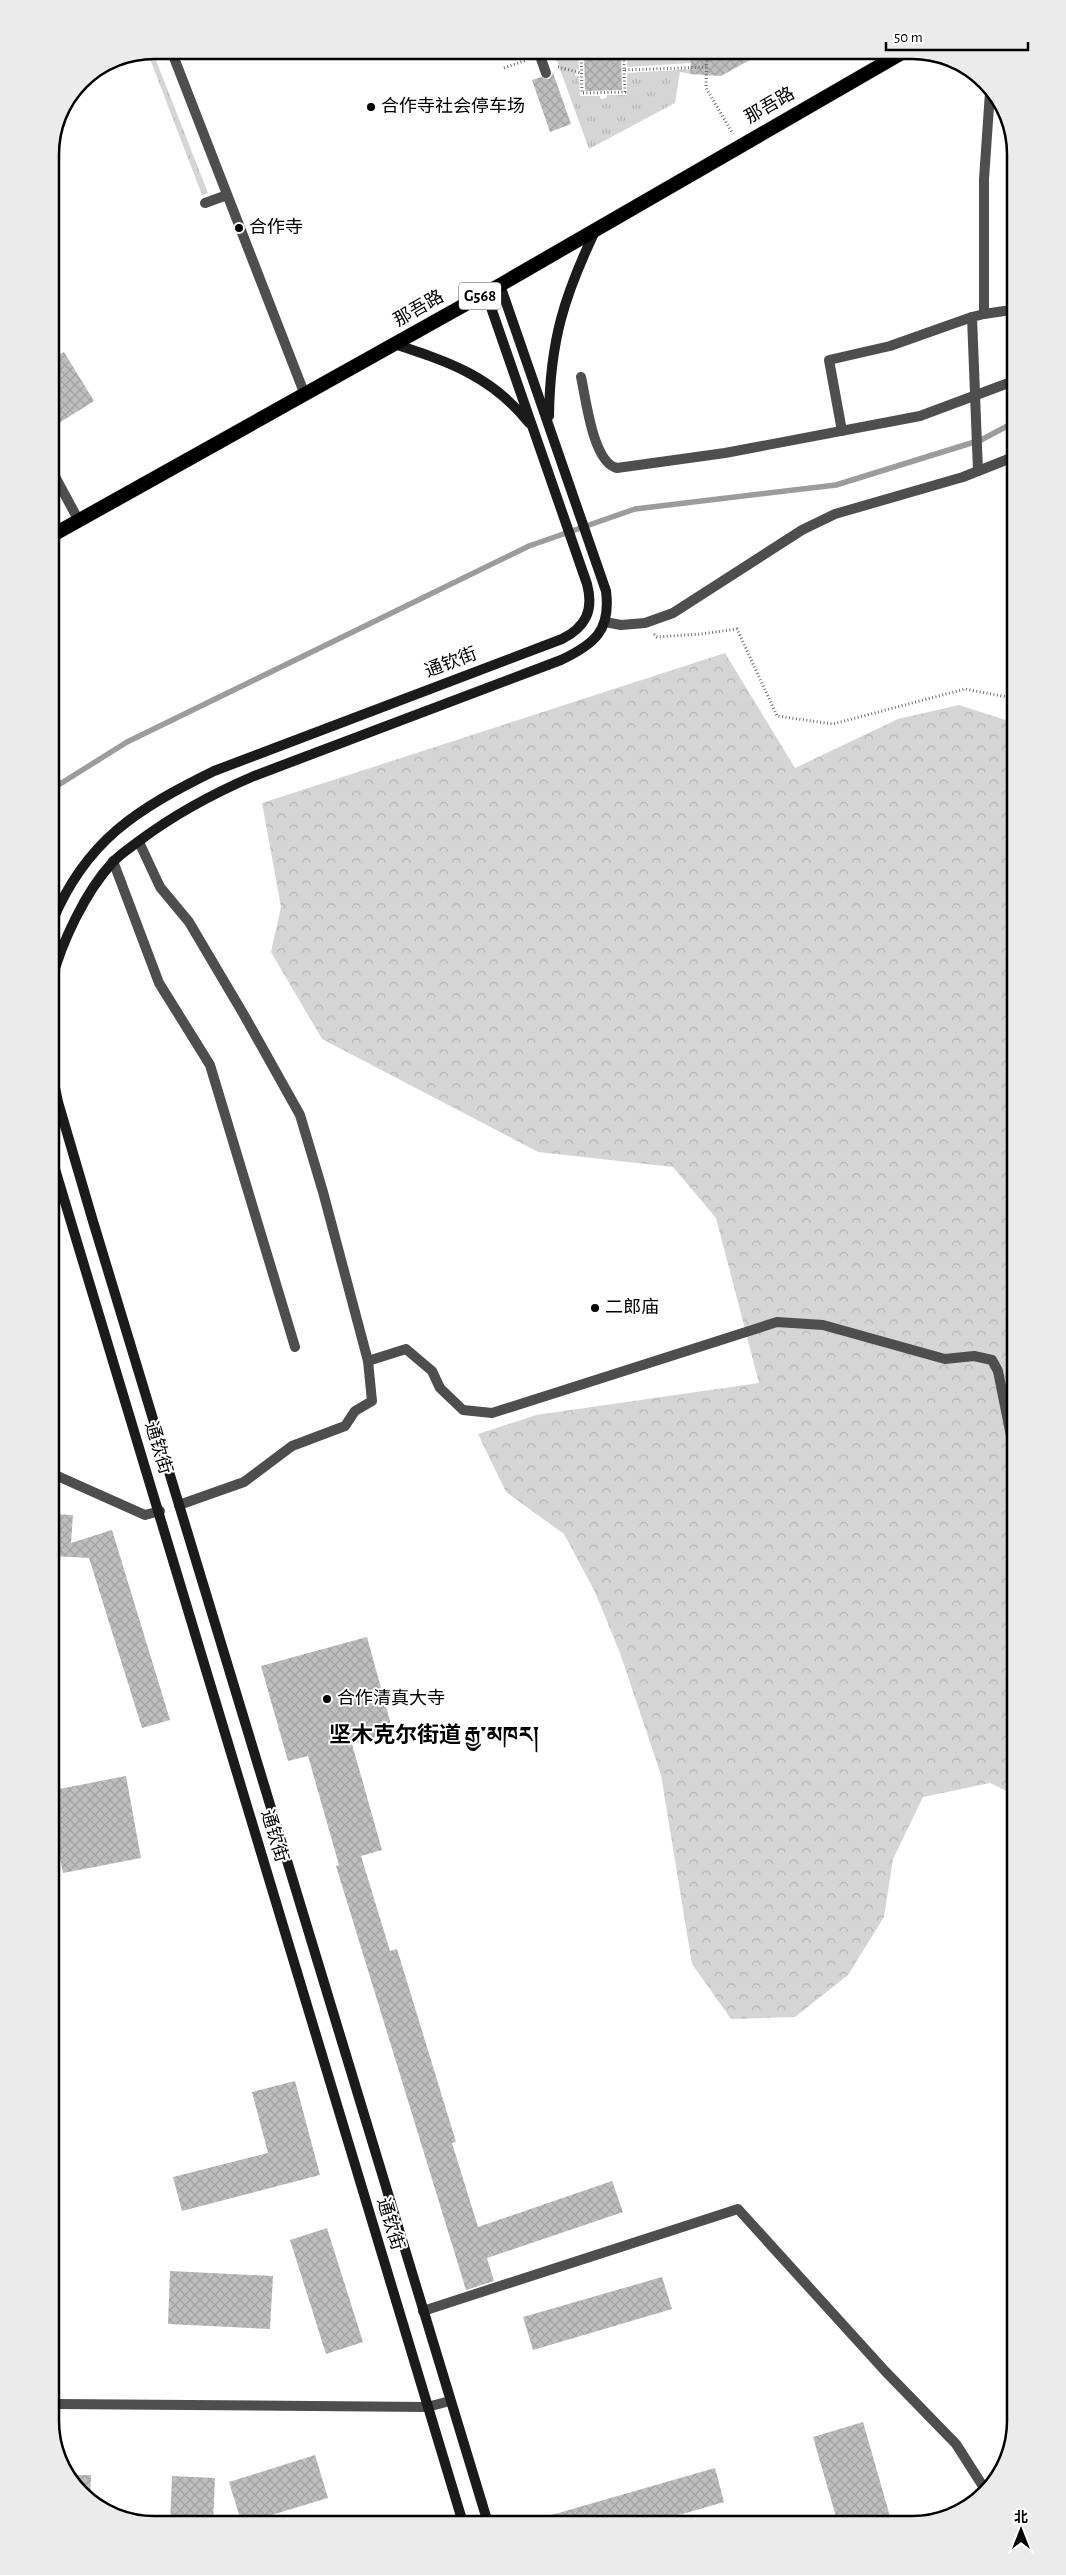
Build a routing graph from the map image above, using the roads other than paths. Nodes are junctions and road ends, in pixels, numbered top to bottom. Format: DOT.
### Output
graph roads {
  1 [pos="174,59"];
  2 [pos="541,59"];
  3 [pos="891,59"];
  4 [pos="545,71"];
  5 [pos="990,99"];
  6 [pos="227,195"];
  7 [pos="205,204"];
  8 [pos="597,227"];
  9 [pos="500,284"];
  10 [pos="486,293"];
  11 [pos="1007,311"];
  12 [pos="984,314"];
  13 [pos="972,317"];
  14 [pos="394,344"];
  15 [pos="581,377"];
  16 [pos="1007,384"];
  17 [pos="305,395"];
  18 [pos="975,396"];
  19 [pos="549,425"];
  20 [pos="535,430"];
  21 [pos="842,431"];
  22 [pos="1007,459"];
  23 [pos="978,466"];
  24 [pos="59,484"];
  25 [pos="79,520"];
  26 [pos="59,531"];
  27 [pos="605,622"];
  28 [pos="139,842"];
  29 [pos="113,861"];
  30 [pos="59,909"];
  31 [pos="59,959"];
  32 [pos="59,1106"];
  33 [pos="59,1182"];
  34 [pos="295,1347"];
  35 [pos="368,1361"];
  36 [pos="1007,1416"];
  37 [pos="59,1477"];
  38 [pos="178,1505"];
  39 [pos="160,1510"];
  40 [pos="423,2311"];
  41 [pos="450,2401"];
  42 [pos="59,2404"];
  43 [pos="427,2406"];
  44 [pos="982,2485"];
  45 [pos="461,2516"];
  46 [pos="486,2516"];
  1 -- 6 [label="street"];
  2 -- 4 [label="street"];
  3 -- 8 [label="highway, 那吾路 / G568"];
  5 -- 12 [label="street"];
  6 -- 7 [label="street"];
  6 -- 17 [label="street"];
  8 -- 9 [label="highway, 那吾路 / G568"];
  8 -- 19 [label="main road"];
  9 -- 10 [label="highway, 那吾路 / G568"];
  9 -- 19 [label="main road"];
  10 -- 14 [label="highway, 那吾路 / G568"];
  10 -- 20 [label="main road, 通钦街"];
  11 -- 12 [label="street"];
  12 -- 13 [label="street"];
  13 -- 18 [label="street"];
  13 -- 21 [label="street"];
  14 -- 17 [label="highway, 那吾路 / G568"];
  14 -- 20 [label="main road"];
  15 -- 21 [label="street"];
  16 -- 18 [label="street"];
  17 -- 25 [label="highway, 那吾路 / G568"];
  18 -- 21 [label="street"];
  18 -- 23 [label="street"];
  19 -- 27 [label="main road"];
  20 -- 30 [label="main road, 通钦街"];
  22 -- 23 [label="street"];
  23 -- 27 [label="street"];
  24 -- 25 [label="street"];
  25 -- 26 [label="highway, 那吾路 / G568"];
  27 -- 28 [label="main road"];
  28 -- 29 [label="main road"];
  28 -- 35 [label="street"];
  29 -- 31 [label="main road"];
  29 -- 34 [label="street"];
  32 -- 38 [label="main road"];
  33 -- 39 [label="main road, 通钦街"];
  35 -- 36 [label="street"];
  35 -- 38 [label="street"];
  37 -- 39 [label="street"];
  38 -- 40 [label="main road"];
  39 -- 43 [label="main road, 通钦街"];
  40 -- 41 [label="main road"];
  40 -- 44 [label="street"];
  41 -- 43 [label="street"];
  41 -- 46 [label="main road"];
  42 -- 43 [label="street"];
  43 -- 45 [label="main road, 通钦街"];
}
